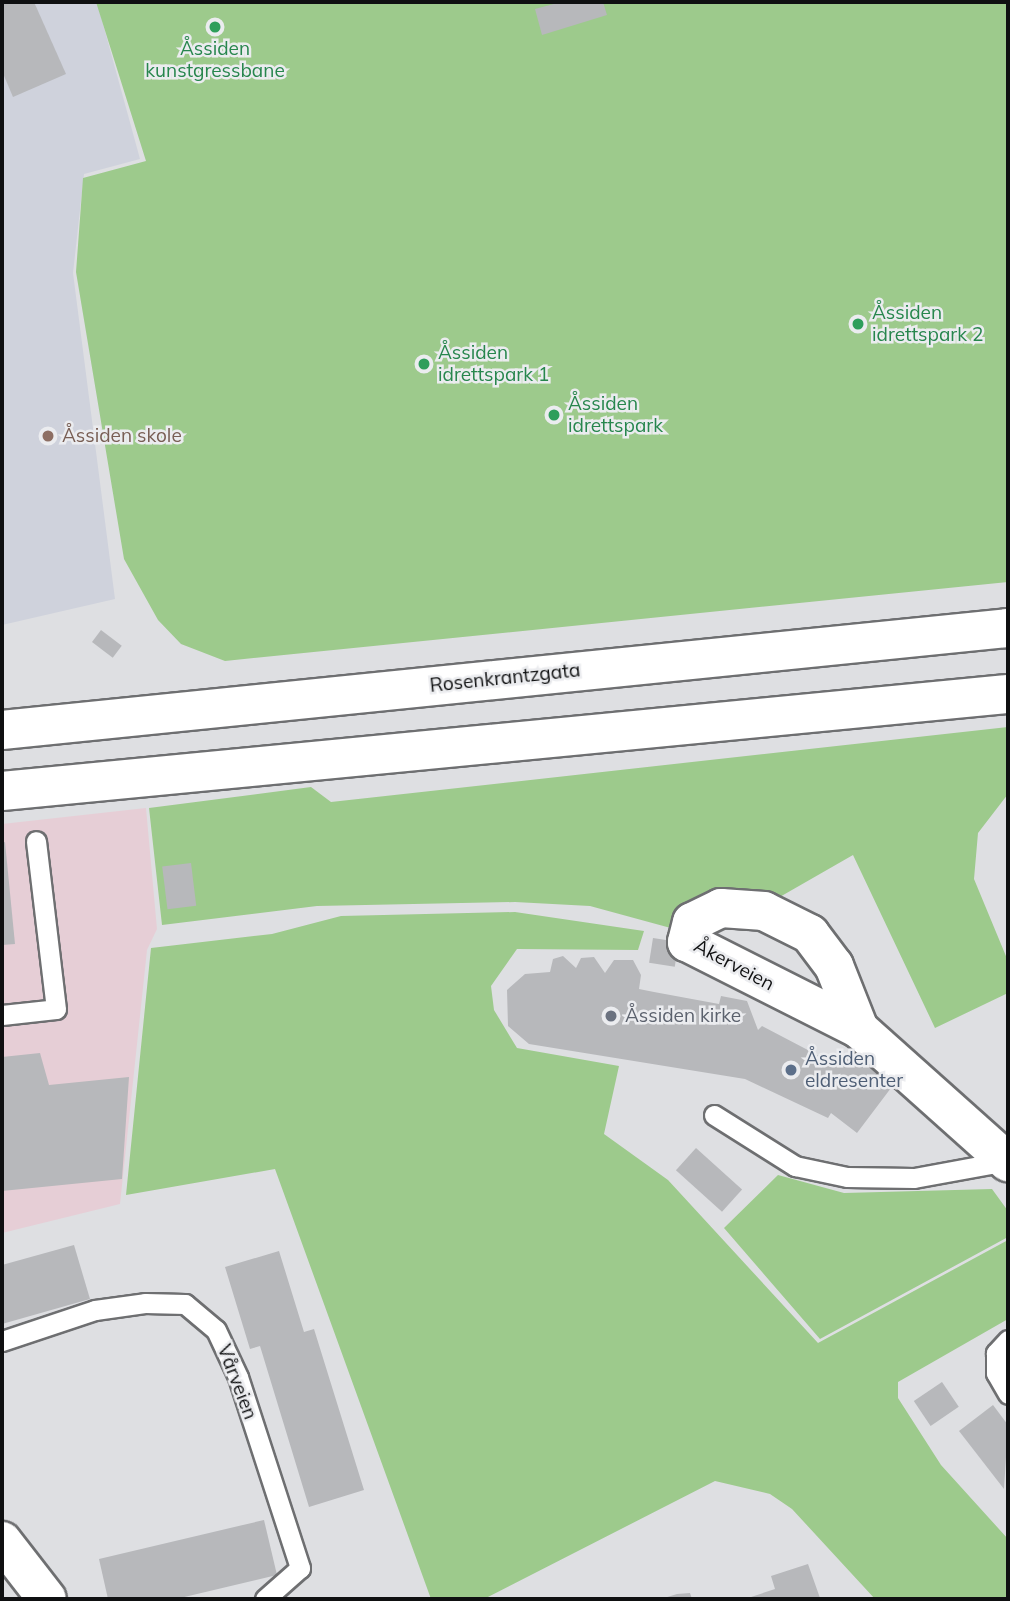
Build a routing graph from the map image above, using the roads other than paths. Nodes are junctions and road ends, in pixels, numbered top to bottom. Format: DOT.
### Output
graph roads {
  1 [pos="1008,628"];
  2 [pos="1008,694"];
  3 [pos="2,730"];
  4 [pos="2,791"];
  5 [pos="36,841"];
  6 [pos="2,1015"];
  7 [pos="859,1029"];
  8 [pos="714,1115"];
  9 [pos="1008,1162"];
  10 [pos="2,1340"];
  11 [pos="1008,1340"];
  12 [pos="1008,1394"];
  13 [pos="2,1541"];
  14 [pos="47,1599"];
  15 [pos="264,1599"];
  1 -- 3 [label="main road, Rosenkrantzgata"];
  2 -- 4 [label="main road"];
  5 -- 6 [label="lane"];
  7 -- 9 [label="main road"];
  8 -- 9 [label="lane"];
  10 -- 15 [label="lane, Vårveien"];
  11 -- 12 [label="lane"];
  13 -- 14 [label="main road"];
}
